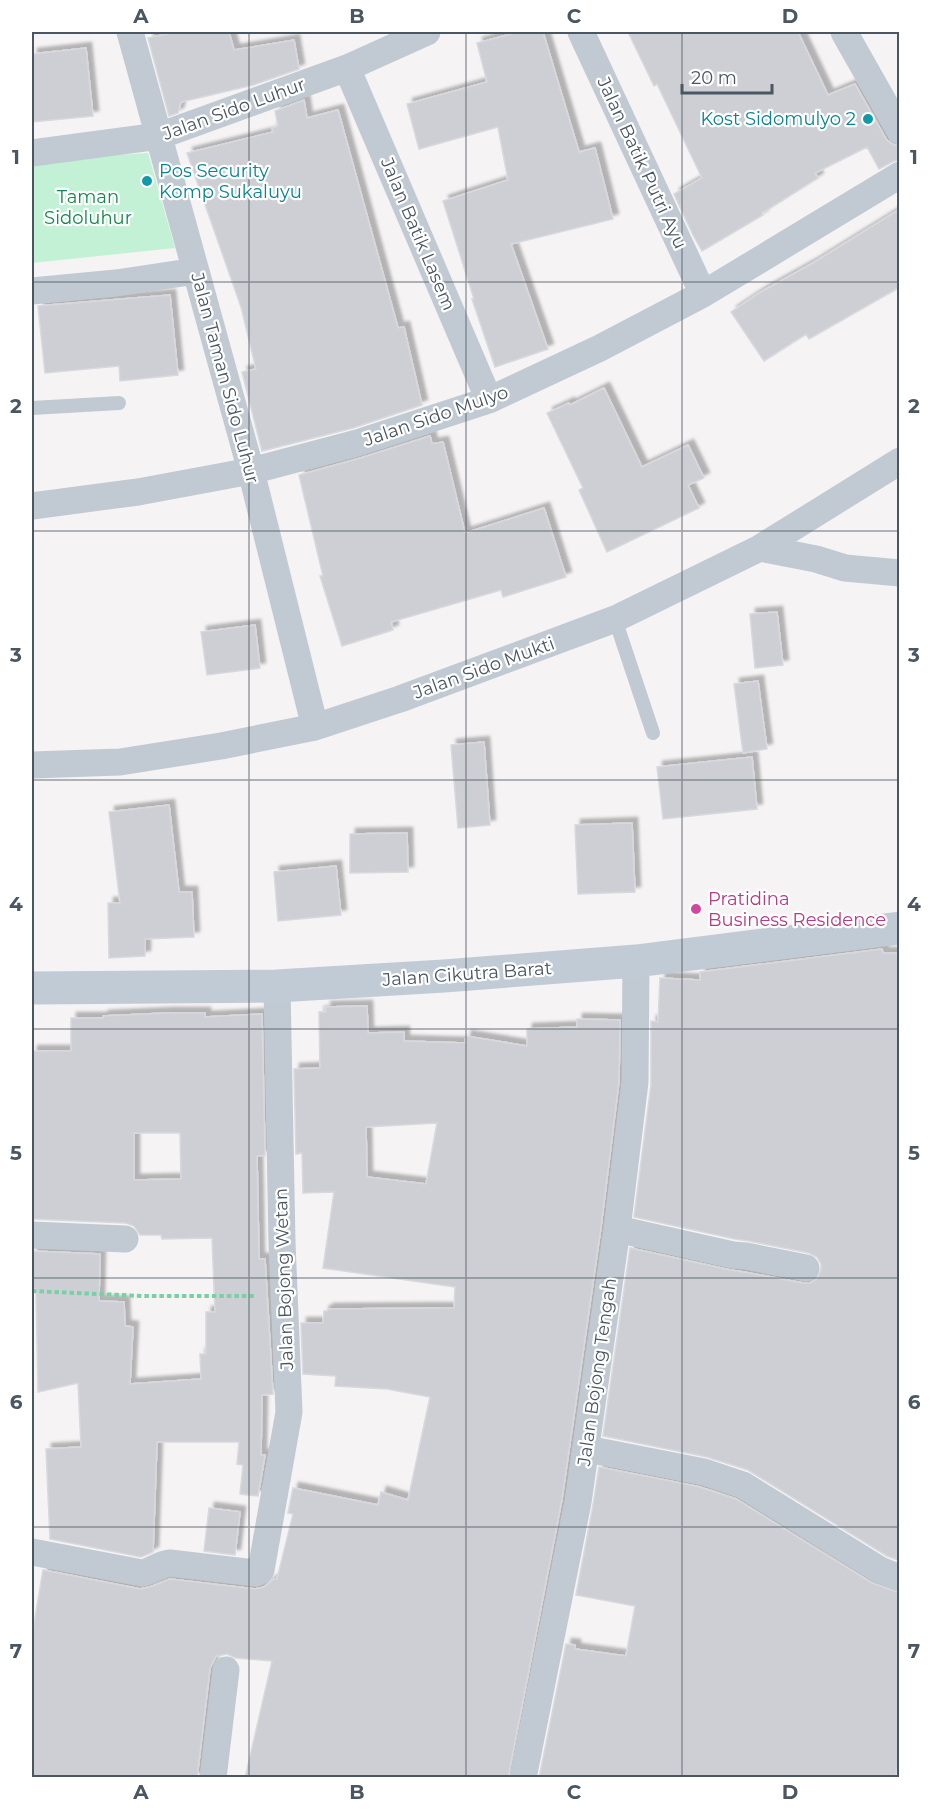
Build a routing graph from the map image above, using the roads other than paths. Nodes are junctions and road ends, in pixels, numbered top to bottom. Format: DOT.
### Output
graph roads {
  1 [pos="130,32"];
  2 [pos="427,32"];
  3 [pos="581,32"];
  4 [pos="844,32"];
  5 [pos="347,68"];
  6 [pos="900,132"];
  7 [pos="159,136"];
  8 [pos="32,153"];
  9 [pos="900,175"];
  10 [pos="196,271"];
  11 [pos="32,291"];
  12 [pos="702,294"];
  13 [pos="489,400"];
  14 [pos="119,403"];
  15 [pos="32,408"];
  16 [pos="900,461"];
  17 [pos="250,471"];
  18 [pos="32,506"];
  19 [pos="760,548"];
  20 [pos="900,573"];
  21 [pos="615,619"];
  22 [pos="315,727"];
  23 [pos="653,733"];
  24 [pos="32,765"];
  25 [pos="900,928"];
  26 [pos="636,961"];
  27 [pos="277,986"];
  28 [pos="32,988"];
  29 [pos="617,1229"];
  30 [pos="32,1235"];
  31 [pos="125,1239"];
  32 [pos="806,1268"];
  33 [pos="587,1449"];
  34 [pos="32,1552"];
  35 [pos="900,1578"];
  36 [pos="226,1670"];
  37 [pos="213,1778"];
  38 [pos="523,1778"];
  1 -- 7 [label="street, Jalan Taman Sido Luhur"];
  2 -- 5 [label="street, Jalan Sido Luhur"];
  3 -- 12 [label="street, Jalan Batik Putri Ayu"];
  4 -- 6 [label="street"];
  5 -- 7 [label="street, Jalan Sido Luhur"];
  5 -- 13 [label="street, Jalan Batik Lasem"];
  7 -- 8 [label="street, Jalan Sido Luhur"];
  7 -- 10 [label="street, Jalan Taman Sido Luhur"];
  9 -- 12 [label="street, Jalan Sido Mulyo"];
  10 -- 11 [label="street"];
  10 -- 17 [label="street, Jalan Taman Sido Luhur"];
  12 -- 13 [label="street, Jalan Sido Mulyo"];
  13 -- 17 [label="street, Jalan Sido Mulyo"];
  14 -- 15 [label="lane"];
  16 -- 19 [label="street, Jalan Sido Mukti"];
  17 -- 18 [label="street, Jalan Sido Mulyo"];
  17 -- 22 [label="street, Jalan Taman Sido Luhur"];
  19 -- 20 [label="street"];
  19 -- 21 [label="street, Jalan Sido Mukti"];
  21 -- 22 [label="street, Jalan Sido Mukti"];
  21 -- 23 [label="lane"];
  22 -- 24 [label="street, Jalan Sido Mukti"];
  25 -- 26 [label="main road, Jalan Cikutra Barat"];
  26 -- 27 [label="main road, Jalan Cikutra Barat"];
  26 -- 29 [label="street, Jalan Bojong Tengah"];
  27 -- 28 [label="main road, Jalan Cikutra Barat"];
  27 -- 34 [label="street, Jalan Bojong Wetan"];
  29 -- 32 [label="street"];
  29 -- 33 [label="street, Jalan Bojong Tengah"];
  30 -- 31 [label="street"];
  33 -- 35 [label="street"];
  33 -- 38 [label="street, Jalan Bojong Tengah"];
  36 -- 37 [label="street"];
}
